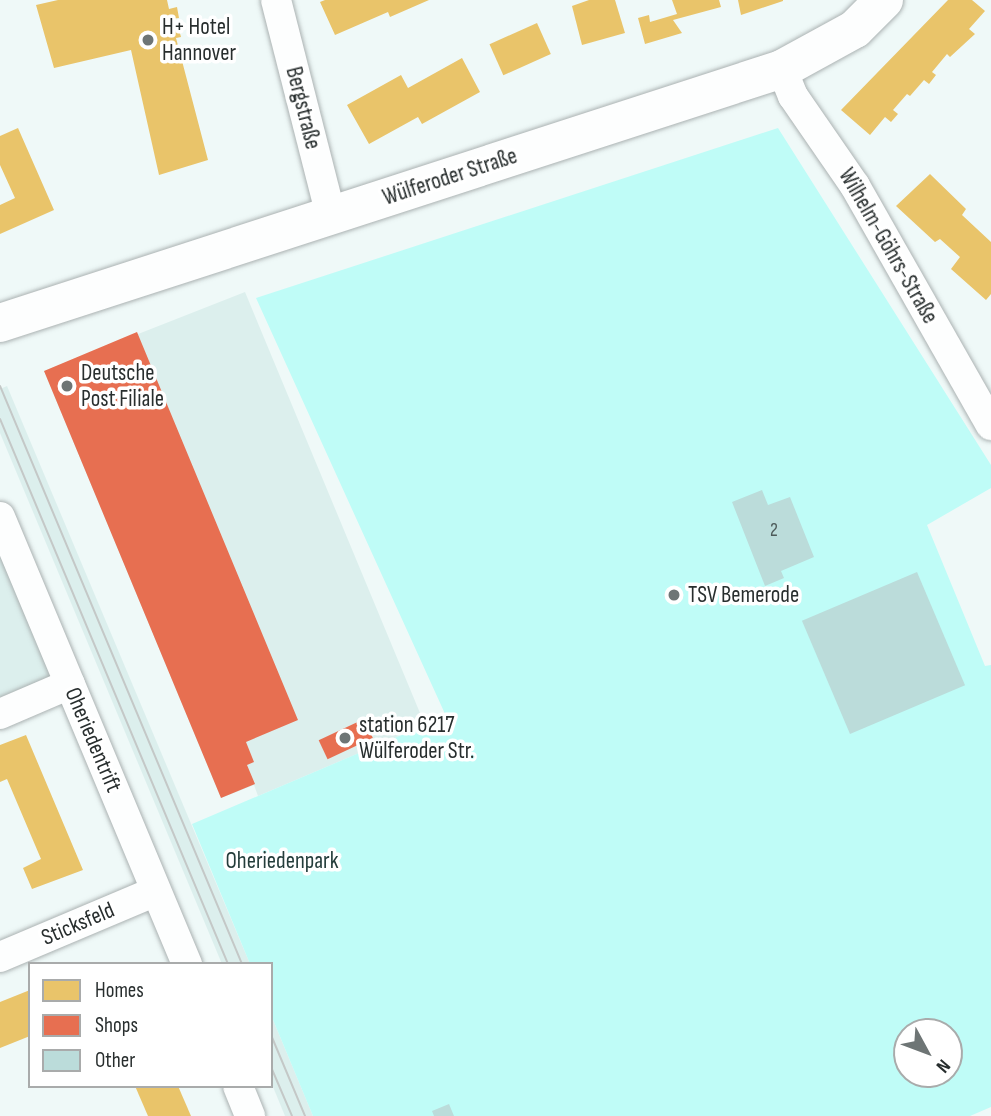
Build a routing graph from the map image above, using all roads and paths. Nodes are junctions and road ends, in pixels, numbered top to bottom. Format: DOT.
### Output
graph roads {
  1 [pos="276,0"];
  2 [pos="884,0"];
  3 [pos="782,69"];
  4 [pos="331,216"];
  5 [pos="0,323"];
  6 [pos="991,425"];
  7 [pos="0,517"];
  8 [pos="70,684"];
  9 [pos="0,714"];
  10 [pos="156,891"];
  11 [pos="0,957"];
  12 [pos="186,962"];
  13 [pos="239,1088"];
  14 [pos="250,1116"];
  1 -- 4 [label="street, Bergstraße"];
  2 -- 3 [label="main road, Wülferoder Straße"];
  3 -- 4 [label="main road, Wülferoder Straße"];
  3 -- 6 [label="street, Wilhelm-Göhrs-Straße"];
  4 -- 5 [label="main road, Wülferoder Straße"];
  7 -- 8 [label="street, Oheriedentrift"];
  8 -- 9 [label="street"];
  8 -- 10 [label="street, Oheriedentrift"];
  10 -- 11 [label="street, Sticksfeld"];
  10 -- 12 [label="street, Oheriedentrift"];
  13 -- 14 [label="street"];
}
